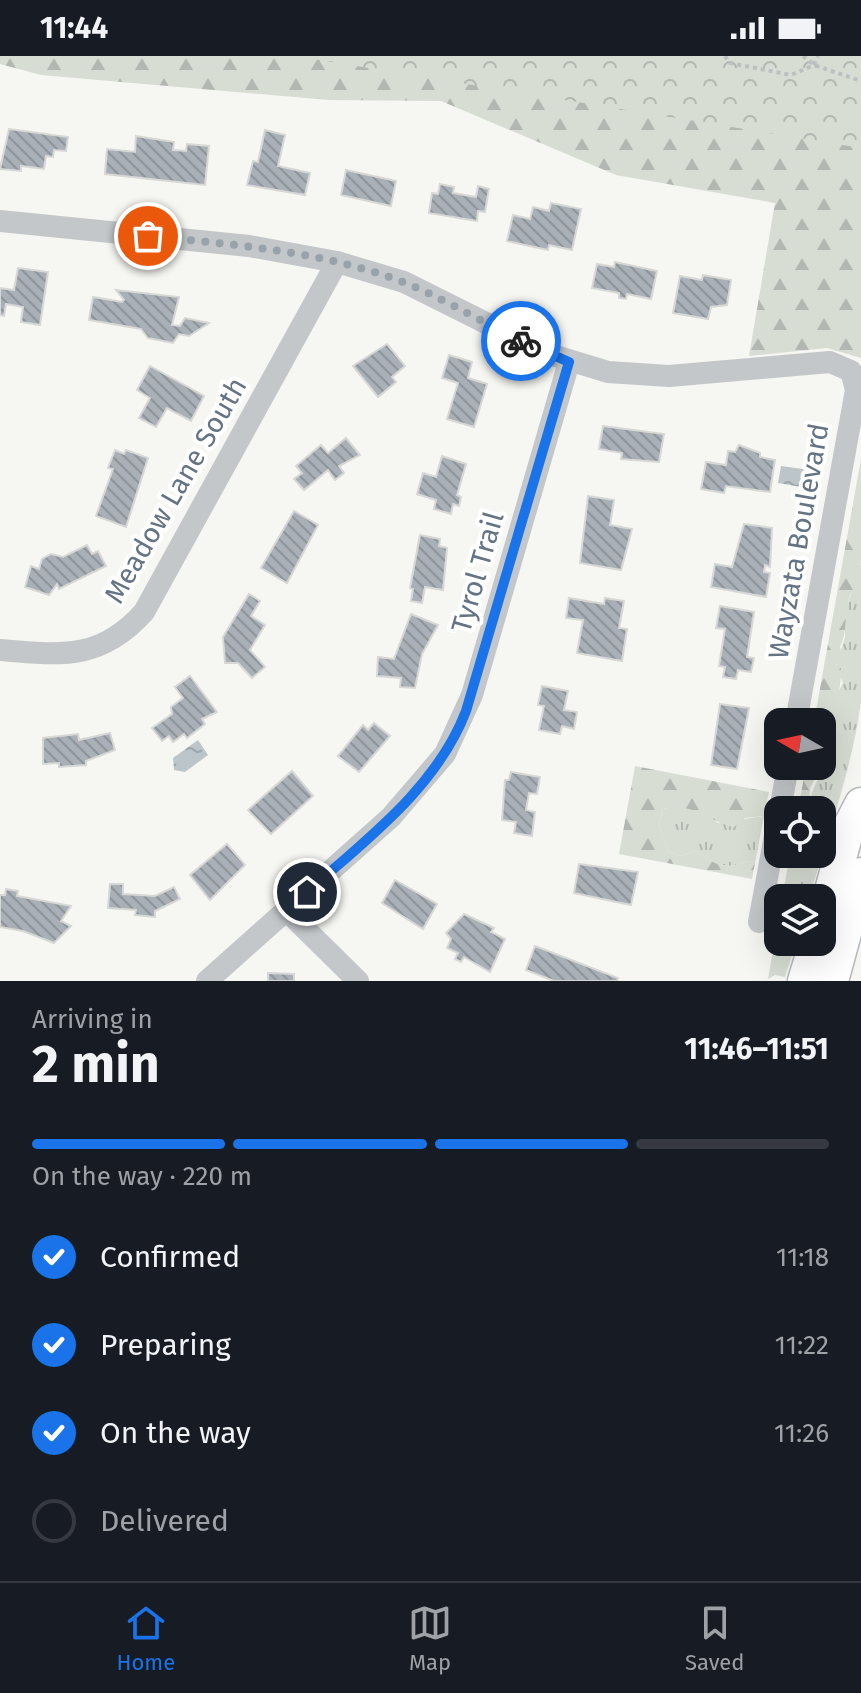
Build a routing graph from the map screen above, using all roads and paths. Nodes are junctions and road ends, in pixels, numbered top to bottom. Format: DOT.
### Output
graph roads {
  1 [pos="725,56"];
  2 [pos="803,56"];
  3 [pos="818,56"];
  4 [pos="814,65"];
  5 [pos="861,81"];
  6 [pos="0,221"];
  7 [pos="337,262"];
  8 [pos="569,362"];
  9 [pos="0,650"];
  10 [pos="799,708"];
  11 [pos="861,804"];
  12 [pos="769,868"];
  13 [pos="861,874"];
  14 [pos="833,884"];
  15 [pos="287,911"];
  16 [pos="759,922"];
  17 [pos="812,956"];
  18 [pos="207,981"];
  19 [pos="358,981"];
  20 [pos="804,981"];
  21 [pos="832,981"];
  1 -- 4 [label="path"];
  2 -- 4 [label="path"];
  3 -- 4 [label="path"];
  4 -- 5 [label="path"];
  6 -- 7 [label="street"];
  7 -- 8 [label="street"];
  7 -- 9 [label="street, Meadow Lane South"];
  8 -- 10 [label="street, Wayzata Boulevard"];
  8 -- 15 [label="street, Tyrol Trail"];
  11 -- 14 [label="highway"];
  12 -- 16 [label="street"];
  13 -- 21 [label="highway"];
  15 -- 18 [label="street, Tyrol Trail"];
  15 -- 19 [label="street"];
  17 -- 20 [label="highway"];
}
